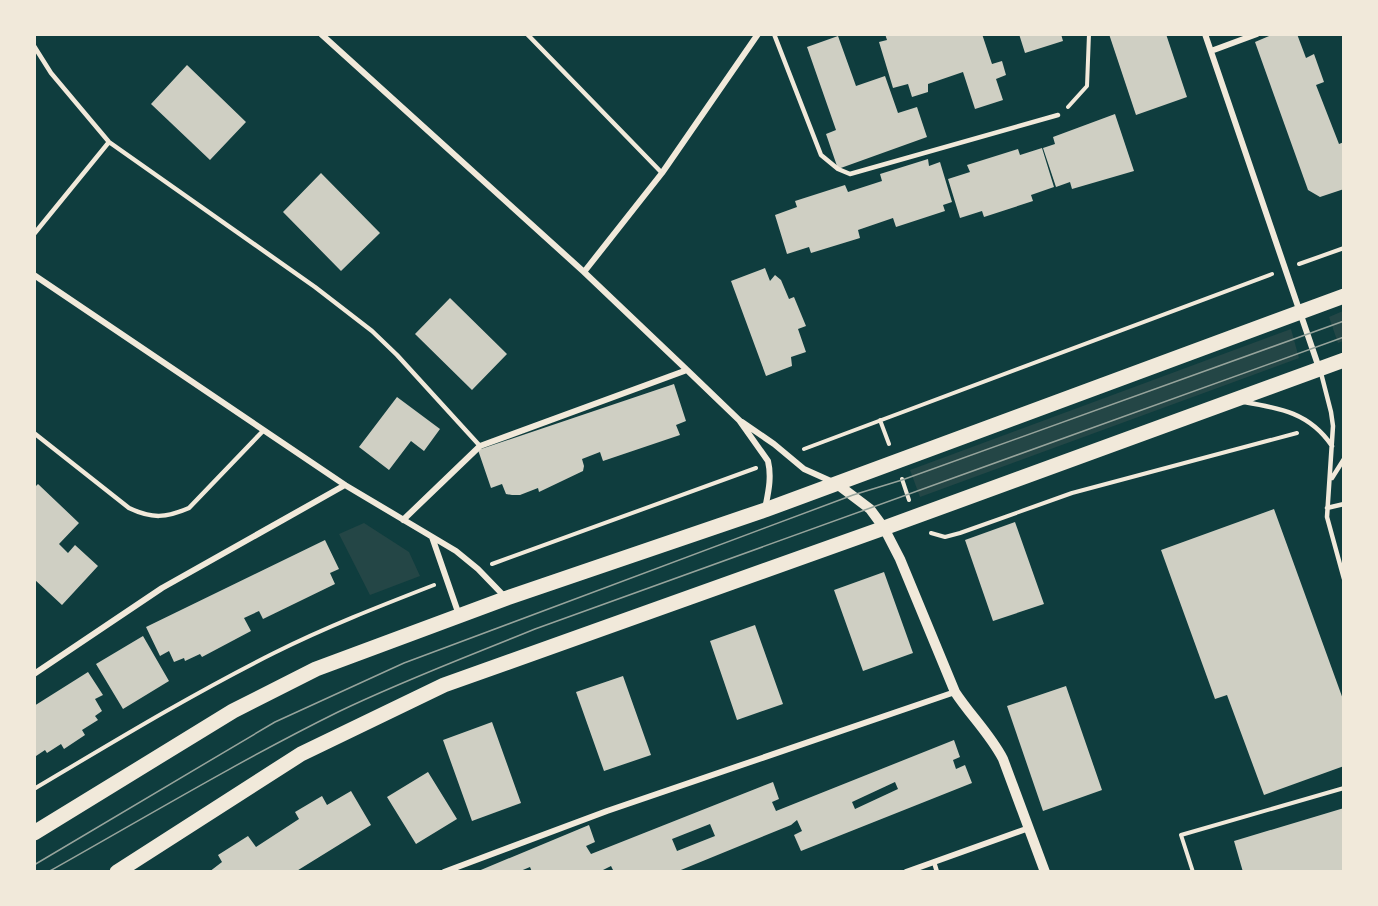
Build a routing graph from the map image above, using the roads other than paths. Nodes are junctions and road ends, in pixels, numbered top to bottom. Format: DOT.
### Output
graph roads {
  1 [pos="321,34"];
  2 [pos="527,34"];
  3 [pos="758,34"];
  4 [pos="774,34"];
  5 [pos="1205,34"];
  6 [pos="1257,34"];
  7 [pos="34,46"];
  8 [pos="1211,51"];
  9 [pos="1058,115"];
  10 [pos="109,142"];
  11 [pos="662,173"];
  12 [pos="34,234"];
  13 [pos="584,272"];
  14 [pos="34,275"];
  15 [pos="1344,296"];
  16 [pos="1300,312"];
  17 [pos="1344,360"];
  18 [pos="1319,369"];
  19 [pos="687,370"];
  20 [pos="1232,401"];
  21 [pos="739,420"];
  22 [pos="263,431"];
  23 [pos="34,433"];
  24 [pos="480,446"];
  25 [pos="1333,448"];
  26 [pos="1344,459"];
  27 [pos="1331,480"];
  28 [pos="837,483"];
  29 [pos="345,485"];
  30 [pos="1344,504"];
  31 [pos="1327,508"];
  32 [pos="765,510"];
  33 [pos="403,520"];
  34 [pos="884,528"];
  35 [pos="432,536"];
  36 [pos="1344,579"];
  37 [pos="507,598"];
  38 [pos="459,616"];
  39 [pos="34,674"];
  40 [pos="955,692"];
  41 [pos="1029,828"];
  42 [pos="34,833"];
  43 [pos="934,862"];
  44 [pos="117,872"];
  45 [pos="444,872"];
  46 [pos="906,872"];
  47 [pos="937,872"];
  48 [pos="1045,872"];
  1 -- 13 [label="street"];
  2 -- 11 [label="lane"];
  3 -- 11 [label="street"];
  4 -- 9 [label="lane"];
  5 -- 8 [label="street"];
  6 -- 8 [label="street"];
  7 -- 10 [label="lane"];
  8 -- 16 [label="street"];
  10 -- 12 [label="lane"];
  10 -- 24 [label="lane"];
  11 -- 13 [label="street"];
  13 -- 19 [label="street"];
  14 -- 22 [label="street"];
  15 -- 16 [label="main road"];
  16 -- 18 [label="street"];
  16 -- 28 [label="main road"];
  17 -- 18 [label="main road"];
  18 -- 20 [label="main road"];
  18 -- 25 [label="lane"];
  19 -- 21 [label="street"];
  19 -- 24 [label="street"];
  20 -- 25 [label="lane"];
  20 -- 34 [label="main road"];
  21 -- 28 [label="street"];
  21 -- 32 [label="street"];
  22 -- 23 [label="lane"];
  22 -- 29 [label="street"];
  24 -- 33 [label="street"];
  25 -- 27 [label="lane"];
  26 -- 27 [label="lane"];
  27 -- 31 [label="lane"];
  28 -- 32 [label="main road"];
  28 -- 34 [label="street"];
  29 -- 33 [label="street"];
  29 -- 39 [label="street"];
  30 -- 31 [label="lane"];
  31 -- 36 [label="lane"];
  32 -- 37 [label="main road"];
  33 -- 35 [label="street"];
  34 -- 40 [label="street"];
  34 -- 44 [label="main road"];
  35 -- 37 [label="street"];
  35 -- 38 [label="street"];
  37 -- 38 [label="main road"];
  38 -- 42 [label="main road"];
  40 -- 41 [label="street"];
  40 -- 45 [label="street"];
  41 -- 43 [label="street"];
  41 -- 48 [label="street"];
  43 -- 46 [label="street"];
  43 -- 47 [label="lane"];
}
